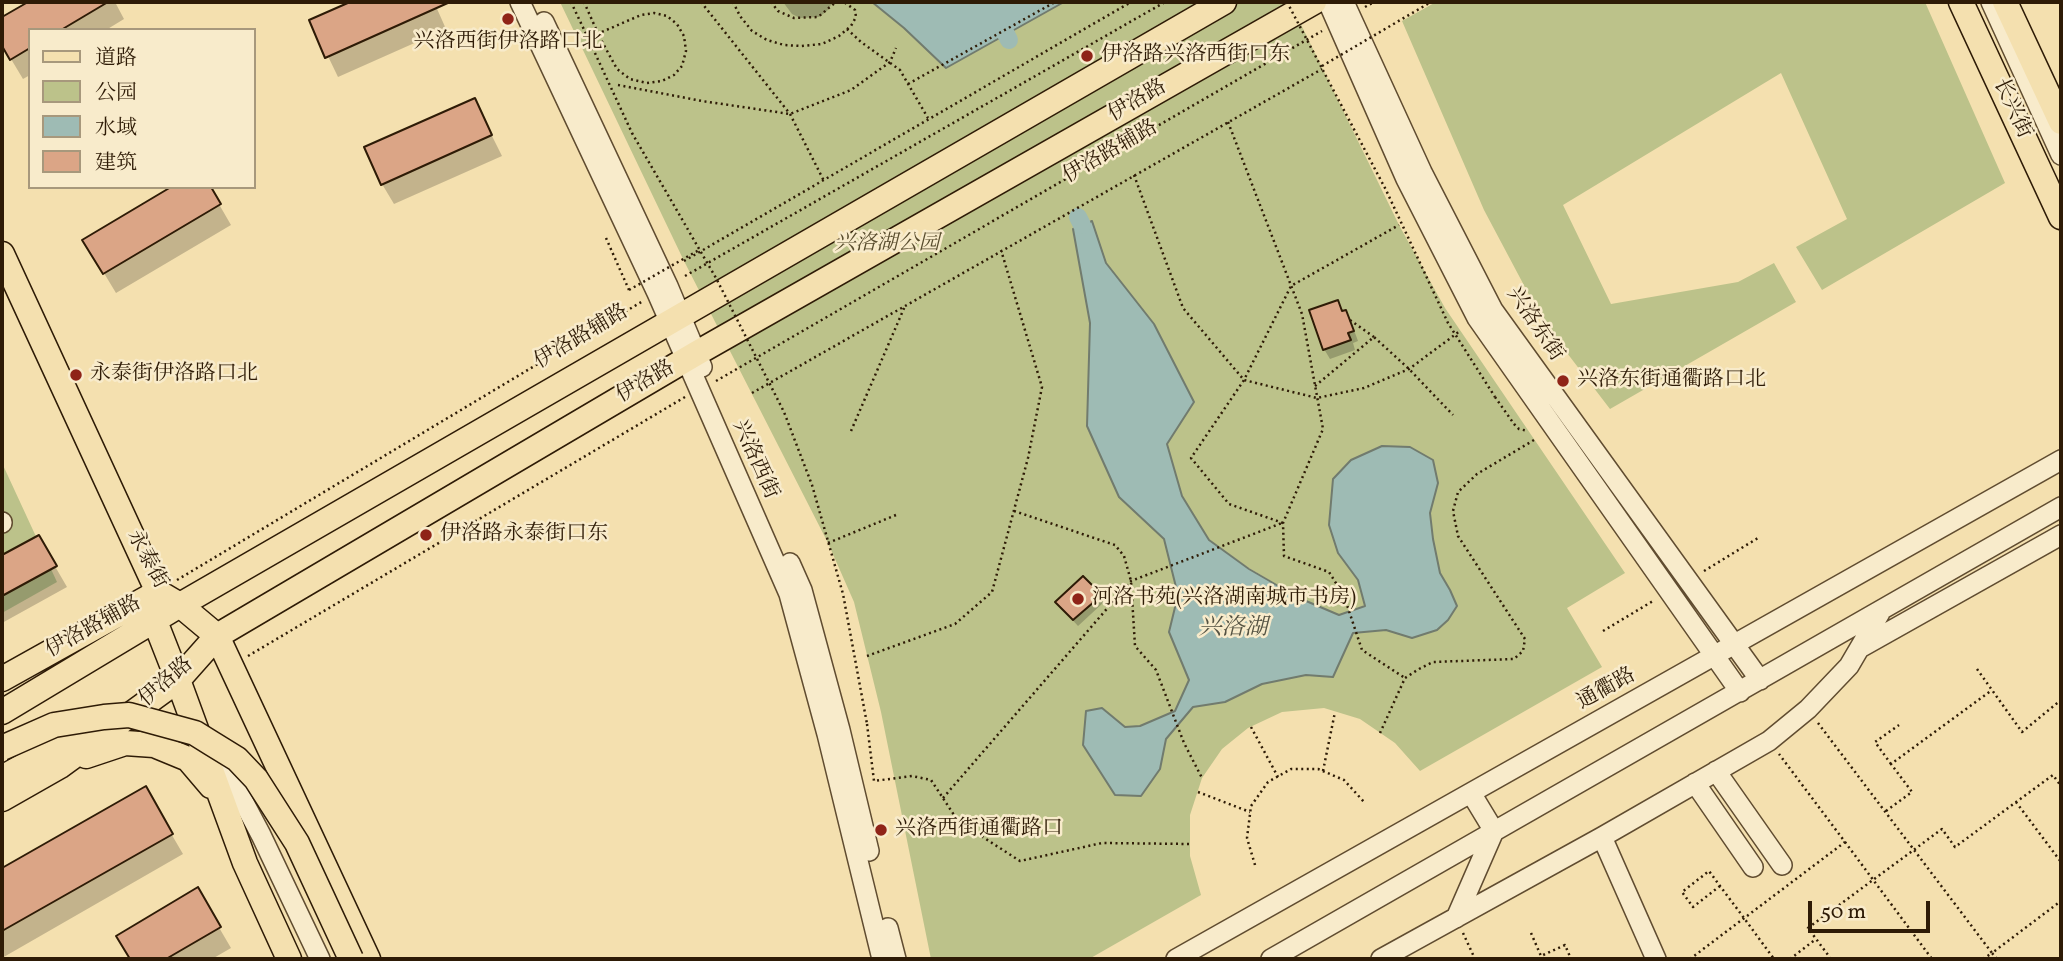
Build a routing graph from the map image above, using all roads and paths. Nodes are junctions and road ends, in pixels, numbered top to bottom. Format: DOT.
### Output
graph roads {
  1 [pos="520,2"];
  2 [pos="535,2"];
  3 [pos="571,2"];
  4 [pos="583,2"];
  5 [pos="701,2"];
  6 [pos="733,2"];
  7 [pos="771,2"];
  8 [pos="836,2"];
  9 [pos="844,2"];
  10 [pos="1055,2"];
  11 [pos="1120,2"];
  12 [pos="1131,2"];
  13 [pos="1165,2"];
  14 [pos="1224,2"];
  15 [pos="1287,2"];
  16 [pos="1314,2"];
  17 [pos="1328,2"];
  18 [pos="1374,2"];
  19 [pos="1431,2"];
  20 [pos="1961,2"];
  21 [pos="1991,2"];
  22 [pos="2005,2"];
  23 [pos="1122,7"];
  24 [pos="1344,13"];
  25 [pos="847,29"];
  26 [pos="588,38"];
  27 [pos="896,48"];
  28 [pos="890,62"];
  29 [pos="1322,67"];
  30 [pos="908,84"];
  31 [pos="618,85"];
  32 [pos="790,114"];
  33 [pos="929,120"];
  34 [pos="1228,122"];
  35 [pos="2061,122"];
  36 [pos="2061,155"];
  37 [pos="1134,175"];
  38 [pos="824,181"];
  39 [pos="2061,217"];
  40 [pos="1399,225"];
  41 [pos="606,238"];
  42 [pos="699,250"];
  43 [pos="1000,250"];
  44 [pos="2,254"];
  45 [pos="684,261"];
  46 [pos="1291,286"];
  47 [pos="2,288"];
  48 [pos="662,289"];
  49 [pos="905,305"];
  50 [pos="676,319"];
  51 [pos="1350,320"];
  52 [pos="1460,331"];
  53 [pos="1374,337"];
  54 [pos="692,357"];
  55 [pos="1409,369"];
  56 [pos="1244,380"];
  57 [pos="1315,386"];
  58 [pos="703,387"];
  59 [pos="752,393"];
  60 [pos="1317,398"];
  61 [pos="1453,415"];
  62 [pos="851,431"];
  63 [pos="1528,431"];
  64 [pos="1534,440"];
  65 [pos="2061,460"];
  66 [pos="2061,507"];
  67 [pos="1014,511"];
  68 [pos="896,514"];
  69 [pos="1283,523"];
  70 [pos="2061,535"];
  71 [pos="1758,538"];
  72 [pos="828,543"];
  73 [pos="1703,571"];
  74 [pos="1131,581"];
  75 [pos="1656,600"];
  76 [pos="153,604"];
  77 [pos="180,605"];
  78 [pos="1881,612"];
  79 [pos="1603,631"];
  80 [pos="217,636"];
  81 [pos="1734,644"];
  82 [pos="1859,648"];
  83 [pos="867,656"];
  84 [pos="1714,656"];
  85 [pos="232,666"];
  86 [pos="1978,669"];
  87 [pos="1405,678"];
  88 [pos="2,679"];
  89 [pos="178,680"];
  90 [pos="1760,680"];
  91 [pos="1992,690"];
  92 [pos="1740,692"];
  93 [pos="2061,700"];
  94 [pos="1808,709"];
  95 [pos="6,710"];
  96 [pos="1335,712"];
  97 [pos="1899,725"];
  98 [pos="1251,727"];
  99 [pos="1380,733"];
  100 [pos="2,748"];
  101 [pos="54,758"];
  102 [pos="1891,764"];
  103 [pos="1323,771"];
  104 [pos="1716,772"];
  105 [pos="1278,777"];
  106 [pos="2,778"];
  107 [pos="1202,778"];
  108 [pos="1695,783"];
  109 [pos="2061,786"];
  110 [pos="1198,792"];
  111 [pos="1471,793"];
  112 [pos="943,798"];
  113 [pos="2,799"];
  114 [pos="2016,802"];
  115 [pos="1365,803"];
  116 [pos="1250,812"];
  117 [pos="1885,812"];
  118 [pos="1494,831"];
  119 [pos="1601,837"];
  120 [pos="1845,842"];
  121 [pos="1190,844"];
  122 [pos="1914,849"];
  123 [pos="2061,862"];
  124 [pos="245,863"];
  125 [pos="1255,865"];
  126 [pos="1782,865"];
  127 [pos="1753,867"];
  128 [pos="1873,880"];
  129 [pos="1720,886"];
  130 [pos="2061,901"];
  131 [pos="1456,918"];
  132 [pos="1531,933"];
  133 [pos="1816,939"];
  134 [pos="1992,953"];
  135 [pos="1182,958"];
  136 [pos="289,959"];
  137 [pos="320,959"];
  138 [pos="351,959"];
  139 [pos="368,959"];
  140 [pos="882,959"];
  141 [pos="896,959"];
  142 [pos="1271,959"];
  143 [pos="1381,959"];
  144 [pos="1475,959"];
  145 [pos="1571,959"];
  146 [pos="1656,959"];
  147 [pos="1774,959"];
  148 [pos="1790,959"];
  149 [pos="1831,959"];
  150 [pos="1932,959"];
  151 [pos="1983,959"];
  152 [pos="1997,959"];
  1 -- 48 [label="street, 兴洛西街"];
  2 -- 48 [label="street, 兴洛西街"];
  3 -- 26 [label="path, bridge"];
  4 -- 26 [label="path, bridge"];
  5 -- 32 [label="path"];
  6 -- 25 [label="path"];
  7 -- 8 [label="path"];
  9 -- 25 [label="path"];
  10 -- 30 [label="path"];
  11 -- 23 [label="path"];
  12 -- 23 [label="path"];
  13 -- 48 [label="path, 伊洛路辅路"];
  14 -- 50 [label="main road, 伊洛路"];
  15 -- 29 [label="path, bridge"];
  16 -- 54 [label="main road, 伊洛路"];
  17 -- 24 [label="street, 兴洛东街"];
  18 -- 24 [label="path, 伊洛路辅路"];
  19 -- 29 [label="path, bridge"];
  20 -- 39 [label="main road, 长兴街"];
  21 -- 36 [label="street"];
  22 -- 35 [label="main road, 长兴街"];
  23 -- 33 [label="path"];
  24 -- 58 [label="path, 伊洛路辅路"];
  24 -- 81 [label="street, 兴洛东街"];
  24 -- 84 [label="street, 兴洛东街"];
  25 -- 28 [label="path"];
  26 -- 42 [label="path, bridge"];
  27 -- 28 [label="path"];
  28 -- 30 [label="path"];
  28 -- 32 [label="path"];
  29 -- 34 [label="path"];
  29 -- 63 [label="path, bridge"];
  30 -- 33 [label="path"];
  31 -- 32 [label="path"];
  32 -- 38 [label="path"];
  33 -- 38 [label="path"];
  34 -- 37 [label="path"];
  34 -- 46 [label="path"];
  37 -- 43 [label="path"];
  37 -- 56 [label="path"];
  38 -- 45 [label="path"];
  40 -- 46 [label="path"];
  41 -- 42 [label="path, bridge"];
  42 -- 112 [label="path, bridge"];
  43 -- 49 [label="path"];
  43 -- 67 [label="path"];
  44 -- 76 [label="main road, 永泰街"];
  46 -- 56 [label="path"];
  46 -- 57 [label="path"];
  47 -- 76 [label="main road, 永泰街"];
  48 -- 50 [label="street, 兴洛西街"];
  48 -- 76 [label="path, 伊洛路辅路"];
  49 -- 59 [label="path"];
  49 -- 62 [label="path"];
  50 -- 54 [label="street, 兴洛西街"];
  50 -- 77 [label="main road, 伊洛路"];
  51 -- 53 [label="path"];
  52 -- 55 [label="path"];
  53 -- 55 [label="path"];
  53 -- 57 [label="path"];
  54 -- 58 [label="street, 兴洛西街"];
  54 -- 80 [label="main road, 伊洛路"];
  55 -- 60 [label="path"];
  55 -- 61 [label="path"];
  56 -- 60 [label="path"];
  56 -- 69 [label="path"];
  57 -- 60 [label="path"];
  58 -- 85 [label="path, 伊洛路辅路"];
  58 -- 140 [label="street, 兴洛西街"];
  58 -- 141 [label="street, 兴洛西街"];
  60 -- 69 [label="path"];
  64 -- 87 [label="path"];
  65 -- 81 [label="street, 通衢路"];
  66 -- 78 [label="street"];
  67 -- 74 [label="path"];
  67 -- 83 [label="path"];
  68 -- 72 [label="path"];
  69 -- 74 [label="path"];
  69 -- 87 [label="path"];
  70 -- 82 [label="street"];
  71 -- 73 [label="path"];
  74 -- 107 [label="path"];
  74 -- 112 [label="path"];
  75 -- 79 [label="path"];
  76 -- 77 [label="main road, 永泰街"];
  76 -- 88 [label="main road, 伊洛路辅路"];
  76 -- 89 [label="main road, 永泰街"];
  76 -- 95 [label="main road"];
  77 -- 80 [label="main road, 永泰街"];
  78 -- 82 [label="street"];
  78 -- 90 [label="street"];
  80 -- 85 [label="main road, 永泰街"];
  80 -- 89 [label="main road, 伊洛路"];
  81 -- 84 [label="street, 通衢路"];
  81 -- 90 [label="street, 兴洛东街"];
  82 -- 94 [label="street"];
  84 -- 92 [label="street, 兴洛东街"];
  84 -- 111 [label="street, 通衢路"];
  85 -- 139 [label="main road, 永泰街"];
  86 -- 91 [label="path"];
  87 -- 99 [label="path"];
  89 -- 101 [label="main road, 伊洛路"];
  89 -- 124 [label="main road, 永泰街"];
  89 -- 137 [label="street"];
  90 -- 92 [label="street"];
  91 -- 93 [label="path"];
  91 -- 102 [label="path"];
  92 -- 118 [label="street"];
  94 -- 104 [label="street"];
  94 -- 117 [label="path"];
  96 -- 103 [label="path"];
  97 -- 102 [label="path"];
  98 -- 105 [label="path"];
  100 -- 138 [label="main road, bridge"];
  101 -- 106 [label="main road"];
  101 -- 113 [label="main road"];
  101 -- 124 [label="main road"];
  102 -- 117 [label="path"];
  103 -- 105 [label="path"];
  103 -- 115 [label="path"];
  104 -- 108 [label="street"];
  104 -- 126 [label="street"];
  105 -- 116 [label="path"];
  108 -- 119 [label="street"];
  108 -- 127 [label="street"];
  109 -- 114 [label="path"];
  110 -- 116 [label="path"];
  111 -- 118 [label="street"];
  111 -- 135 [label="street, 通衢路"];
  112 -- 121 [label="path"];
  114 -- 122 [label="path"];
  114 -- 123 [label="path"];
  116 -- 125 [label="path"];
  117 -- 122 [label="path"];
  118 -- 131 [label="street"];
  118 -- 142 [label="street"];
  119 -- 131 [label="street"];
  119 -- 146 [label="street"];
  120 -- 128 [label="path"];
  122 -- 128 [label="path"];
  122 -- 134 [label="path"];
  124 -- 136 [label="main road, 永泰街"];
  128 -- 133 [label="path"];
  128 -- 150 [label="path"];
  129 -- 129 [label="path"];
  129 -- 147 [label="path"];
  130 -- 134 [label="path"];
  131 -- 143 [label="street"];
  131 -- 144 [label="path"];
  132 -- 145 [label="path"];
  133 -- 148 [label="path"];
  133 -- 149 [label="path"];
  134 -- 151 [label="path"];
  134 -- 152 [label="path"];
}
